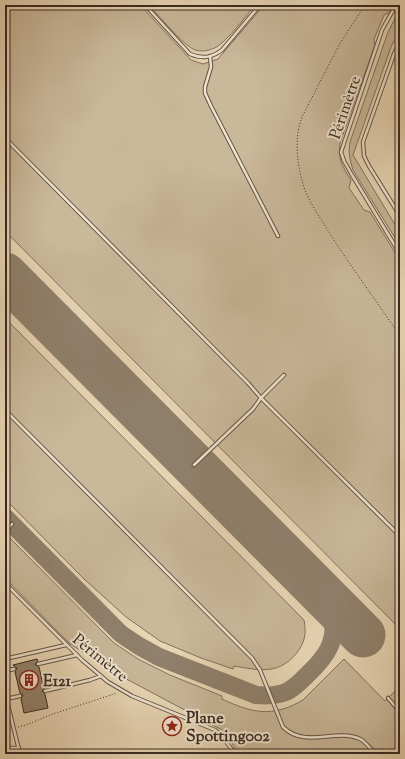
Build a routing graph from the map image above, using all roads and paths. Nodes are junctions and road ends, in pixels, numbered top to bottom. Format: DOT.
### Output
graph roads {
  1 [pos="145,5"];
  2 [pos="260,5"];
  3 [pos="365,5"];
  4 [pos="396,5"];
  5 [pos="400,42"];
  6 [pos="210,56"];
  7 [pos="5,138"];
  8 [pos="400,216"];
  9 [pos="278,236"];
  10 [pos="400,254"];
  11 [pos="400,336"];
  12 [pos="284,375"];
  13 [pos="261,398"];
  14 [pos="5,410"];
  15 [pos="194,465"];
  16 [pos="12,524"];
  17 [pos="5,532"];
  18 [pos="400,536"];
  19 [pos="5,583"];
  20 [pos="66,645"];
  21 [pos="77,655"];
  22 [pos="5,659"];
  23 [pos="38,664"];
  24 [pos="14,669"];
  25 [pos="5,671"];
  26 [pos="100,676"];
  27 [pos="44,691"];
  28 [pos="124,691"];
  29 [pos="5,693"];
  30 [pos="20,696"];
  31 [pos="388,698"];
  32 [pos="6,699"];
  33 [pos="400,712"];
  34 [pos="13,728"];
  35 [pos="5,748"];
  36 [pos="19,748"];
  37 [pos="20,754"];
  38 [pos="235,754"];
  39 [pos="376,754"];
  1 -- 6 [label="lane"];
  2 -- 6 [label="lane"];
  3 -- 11 [label="path"];
  4 -- 10 [label="lane, Périmètre"];
  5 -- 8 [label="lane"];
  6 -- 9 [label="lane"];
  7 -- 13 [label="lane"];
  12 -- 13 [label="lane"];
  13 -- 15 [label="lane"];
  13 -- 18 [label="lane"];
  14 -- 39 [label="lane"];
  16 -- 17 [label="lane"];
  19 -- 20 [label="lane, Périmètre"];
  20 -- 21 [label="lane, Périmètre"];
  20 -- 22 [label="lane"];
  21 -- 23 [label="lane"];
  21 -- 26 [label="lane, Périmètre"];
  24 -- 25 [label="lane"];
  26 -- 27 [label="lane"];
  26 -- 28 [label="lane, Périmètre"];
  28 -- 34 [label="path"];
  28 -- 38 [label="lane, Périmètre"];
  29 -- 32 [label="lane"];
  30 -- 32 [label="lane"];
  31 -- 33 [label="lane"];
  32 -- 34 [label="lane"];
  34 -- 36 [label="lane"];
  35 -- 36 [label="lane"];
  36 -- 37 [label="lane"];
}
